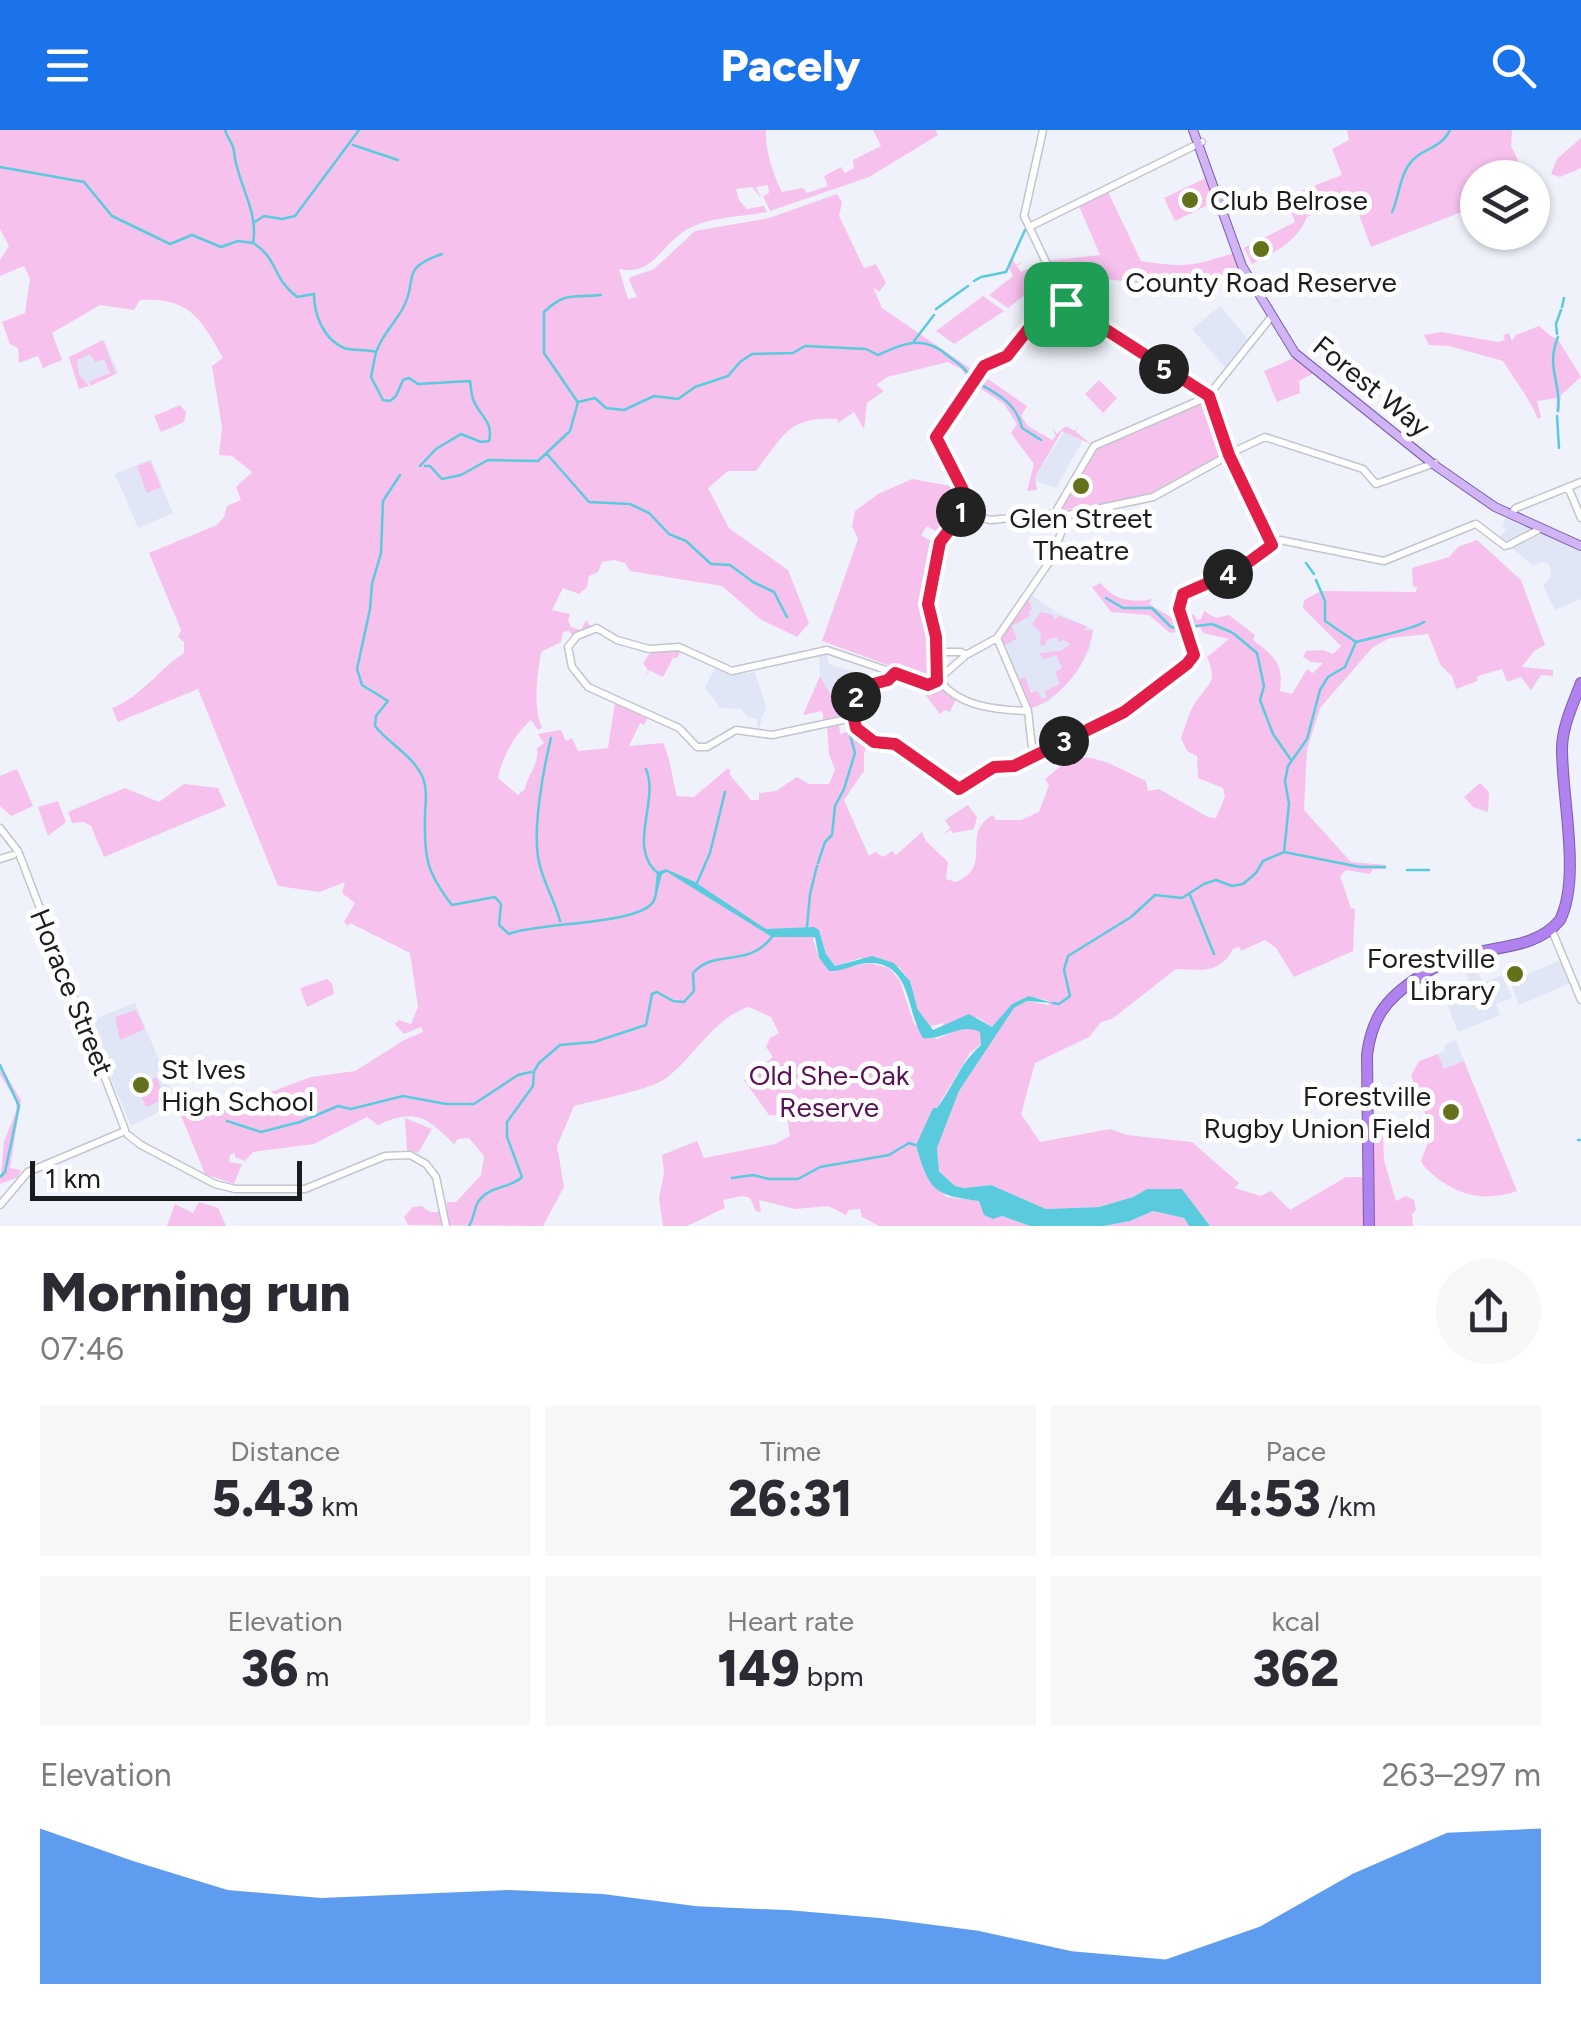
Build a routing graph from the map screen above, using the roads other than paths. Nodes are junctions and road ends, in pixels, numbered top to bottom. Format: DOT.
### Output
graph roads {
  1 [pos="1043,130"];
  2 [pos="1195,130"];
  3 [pos="1200,143"];
  4 [pos="1029,227"];
  5 [pos="1066,304"];
  6 [pos="1272,316"];
  7 [pos="1206,397"];
  8 [pos="1231,454"];
  9 [pos="1434,463"];
  10 [pos="1581,482"];
  11 [pos="1568,487"];
  12 [pos="960,514"];
  13 [pos="1055,514"];
  14 [pos="1511,514"];
  15 [pos="1066,518"];
  16 [pos="1581,518"];
  17 [pos="1542,528"];
  18 [pos="1581,544"];
  19 [pos="1272,545"];
  20 [pos="996,638"];
  21 [pos="937,652"];
  22 [pos="966,655"];
  23 [pos="894,673"];
  24 [pos="939,679"];
  25 [pos="1581,684"];
  26 [pos="1581,693"];
  27 [pos="1028,710"];
  28 [pos="852,718"];
  29 [pos="1564,748"];
  30 [pos="1033,757"];
  31 [pos="0,829"];
  32 [pos="13,855"];
  33 [pos="1578,877"];
  34 [pos="1552,931"];
  35 [pos="1581,1000"];
  36 [pos="127,1132"];
  37 [pos="0,1205"];
  38 [pos="446,1226"];
  39 [pos="1370,1226"];
  1 -- 4 [label="street"];
  2 -- 3 [label="main road, Forest Way"];
  3 -- 4 [label="street"];
  3 -- 6 [label="main road, Forest Way"];
  4 -- 5 [label="street"];
  5 -- 7 [label="street"];
  5 -- 12 [label="street"];
  6 -- 7 [label="street"];
  6 -- 9 [label="main road, Forest Way"];
  7 -- 8 [label="street"];
  7 -- 13 [label="street"];
  8 -- 9 [label="street"];
  8 -- 15 [label="street"];
  8 -- 19 [label="street"];
  9 -- 14 [label="main road, Forest Way"];
  10 -- 11 [label="street"];
  11 -- 14 [label="street"];
  11 -- 16 [label="street"];
  12 -- 13 [label="street"];
  12 -- 21 [label="street"];
  13 -- 15 [label="street"];
  14 -- 17 [label="main road, Forest Way"];
  15 -- 20 [label="street"];
  17 -- 18 [label="main road, Forest Way"];
  17 -- 19 [label="street"];
  19 -- 30 [label="street"];
  20 -- 22 [label="street"];
  20 -- 27 [label="street"];
  21 -- 22 [label="street"];
  21 -- 24 [label="street"];
  22 -- 24 [label="street"];
  23 -- 24 [label="street"];
  23 -- 28 [label="street"];
  23 -- 28 [label="street"];
  24 -- 27 [label="street"];
  25 -- 29 [label="highway"];
  26 -- 29 [label="highway"];
  27 -- 30 [label="street"];
  28 -- 30 [label="street"];
  29 -- 33 [label="highway"];
  31 -- 32 [label="street, Horace Street"];
  32 -- 36 [label="street, Horace Street"];
  33 -- 34 [label="highway"];
  34 -- 35 [label="street"];
  34 -- 39 [label="highway"];
  36 -- 37 [label="street"];
  36 -- 38 [label="street"];
}
